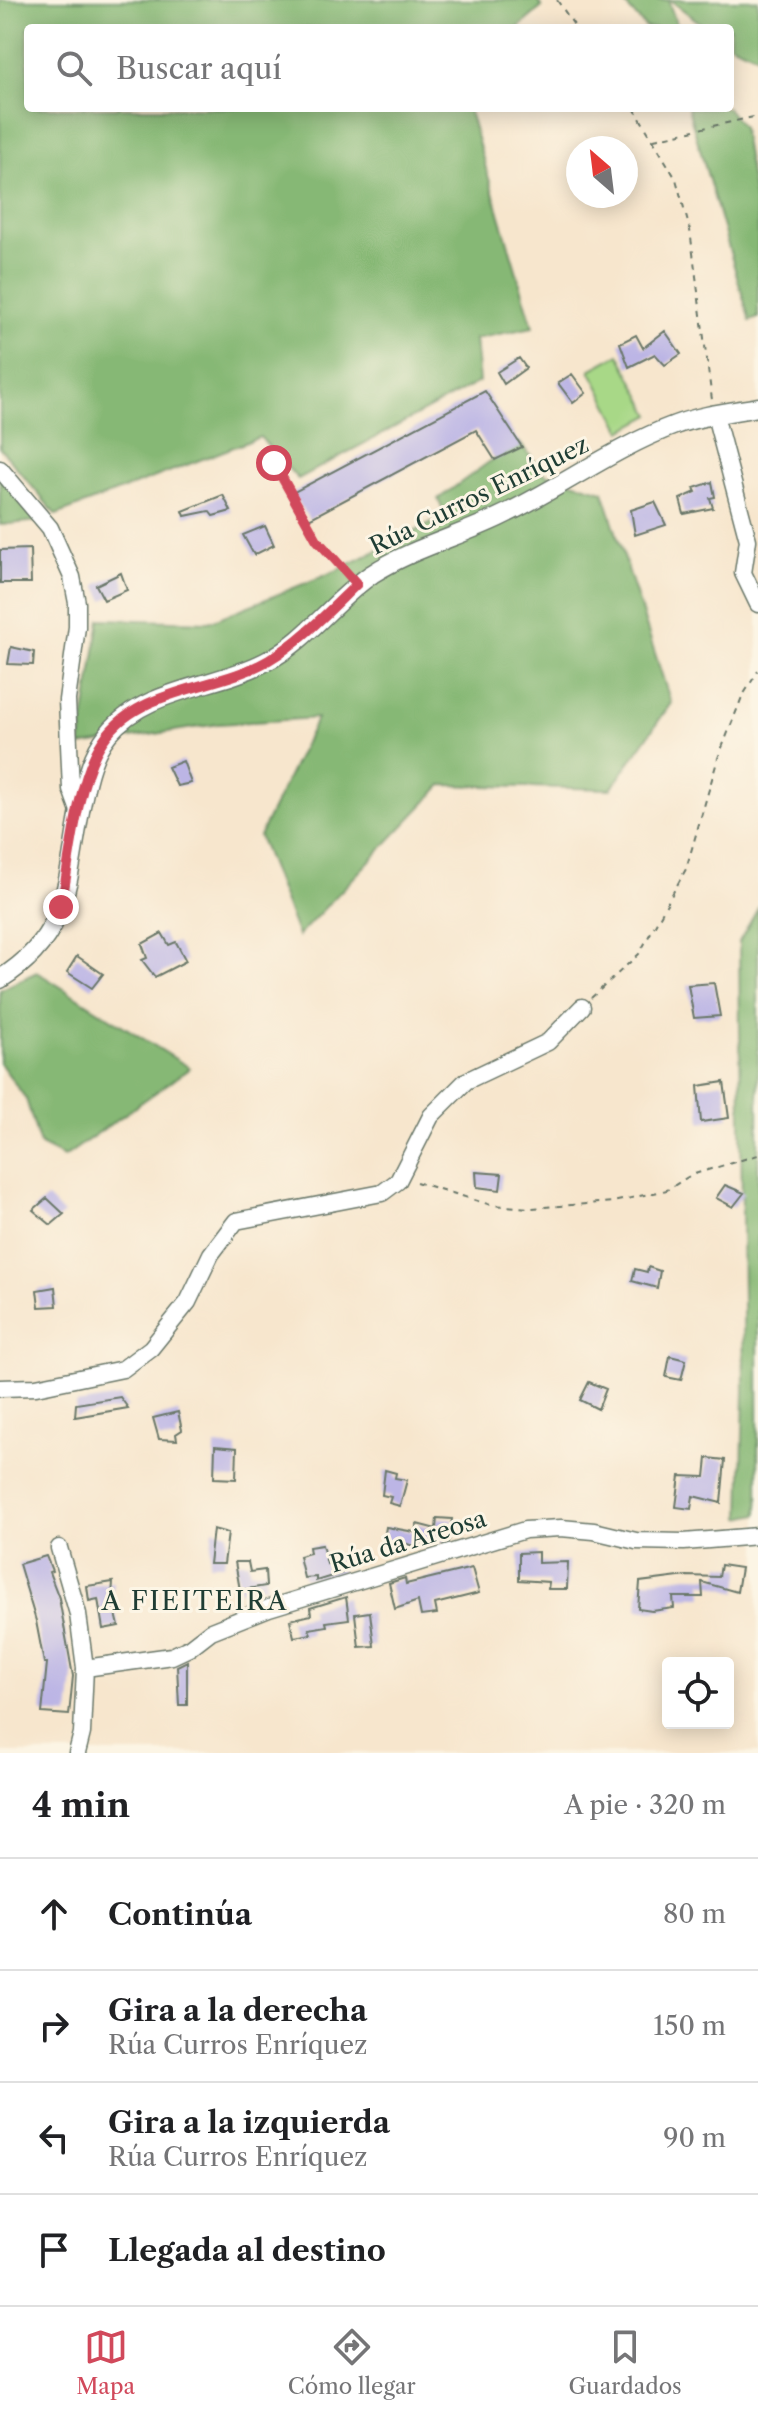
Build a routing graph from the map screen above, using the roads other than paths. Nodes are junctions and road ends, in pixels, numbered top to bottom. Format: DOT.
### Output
graph roads {
  1 [pos="758,407"];
  2 [pos="715,415"];
  3 [pos="0,469"];
  4 [pos="758,604"];
  5 [pos="79,811"];
  6 [pos="0,979"];
  7 [pos="582,1007"];
  8 [pos="0,1388"];
  9 [pos="758,1536"];
  10 [pos="59,1548"];
  11 [pos="85,1668"];
  12 [pos="77,1753"];
  1 -- 2 [label="street, Rúa Curros Enríquez"];
  2 -- 4 [label="street"];
  2 -- 5 [label="street, Rúa Curros Enríquez"];
  3 -- 5 [label="street"];
  5 -- 6 [label="street, Rúa Curros Enríquez"];
  7 -- 8 [label="street"];
  9 -- 11 [label="street, Rúa da Areosa"];
  10 -- 11 [label="street"];
  11 -- 12 [label="street"];
}
